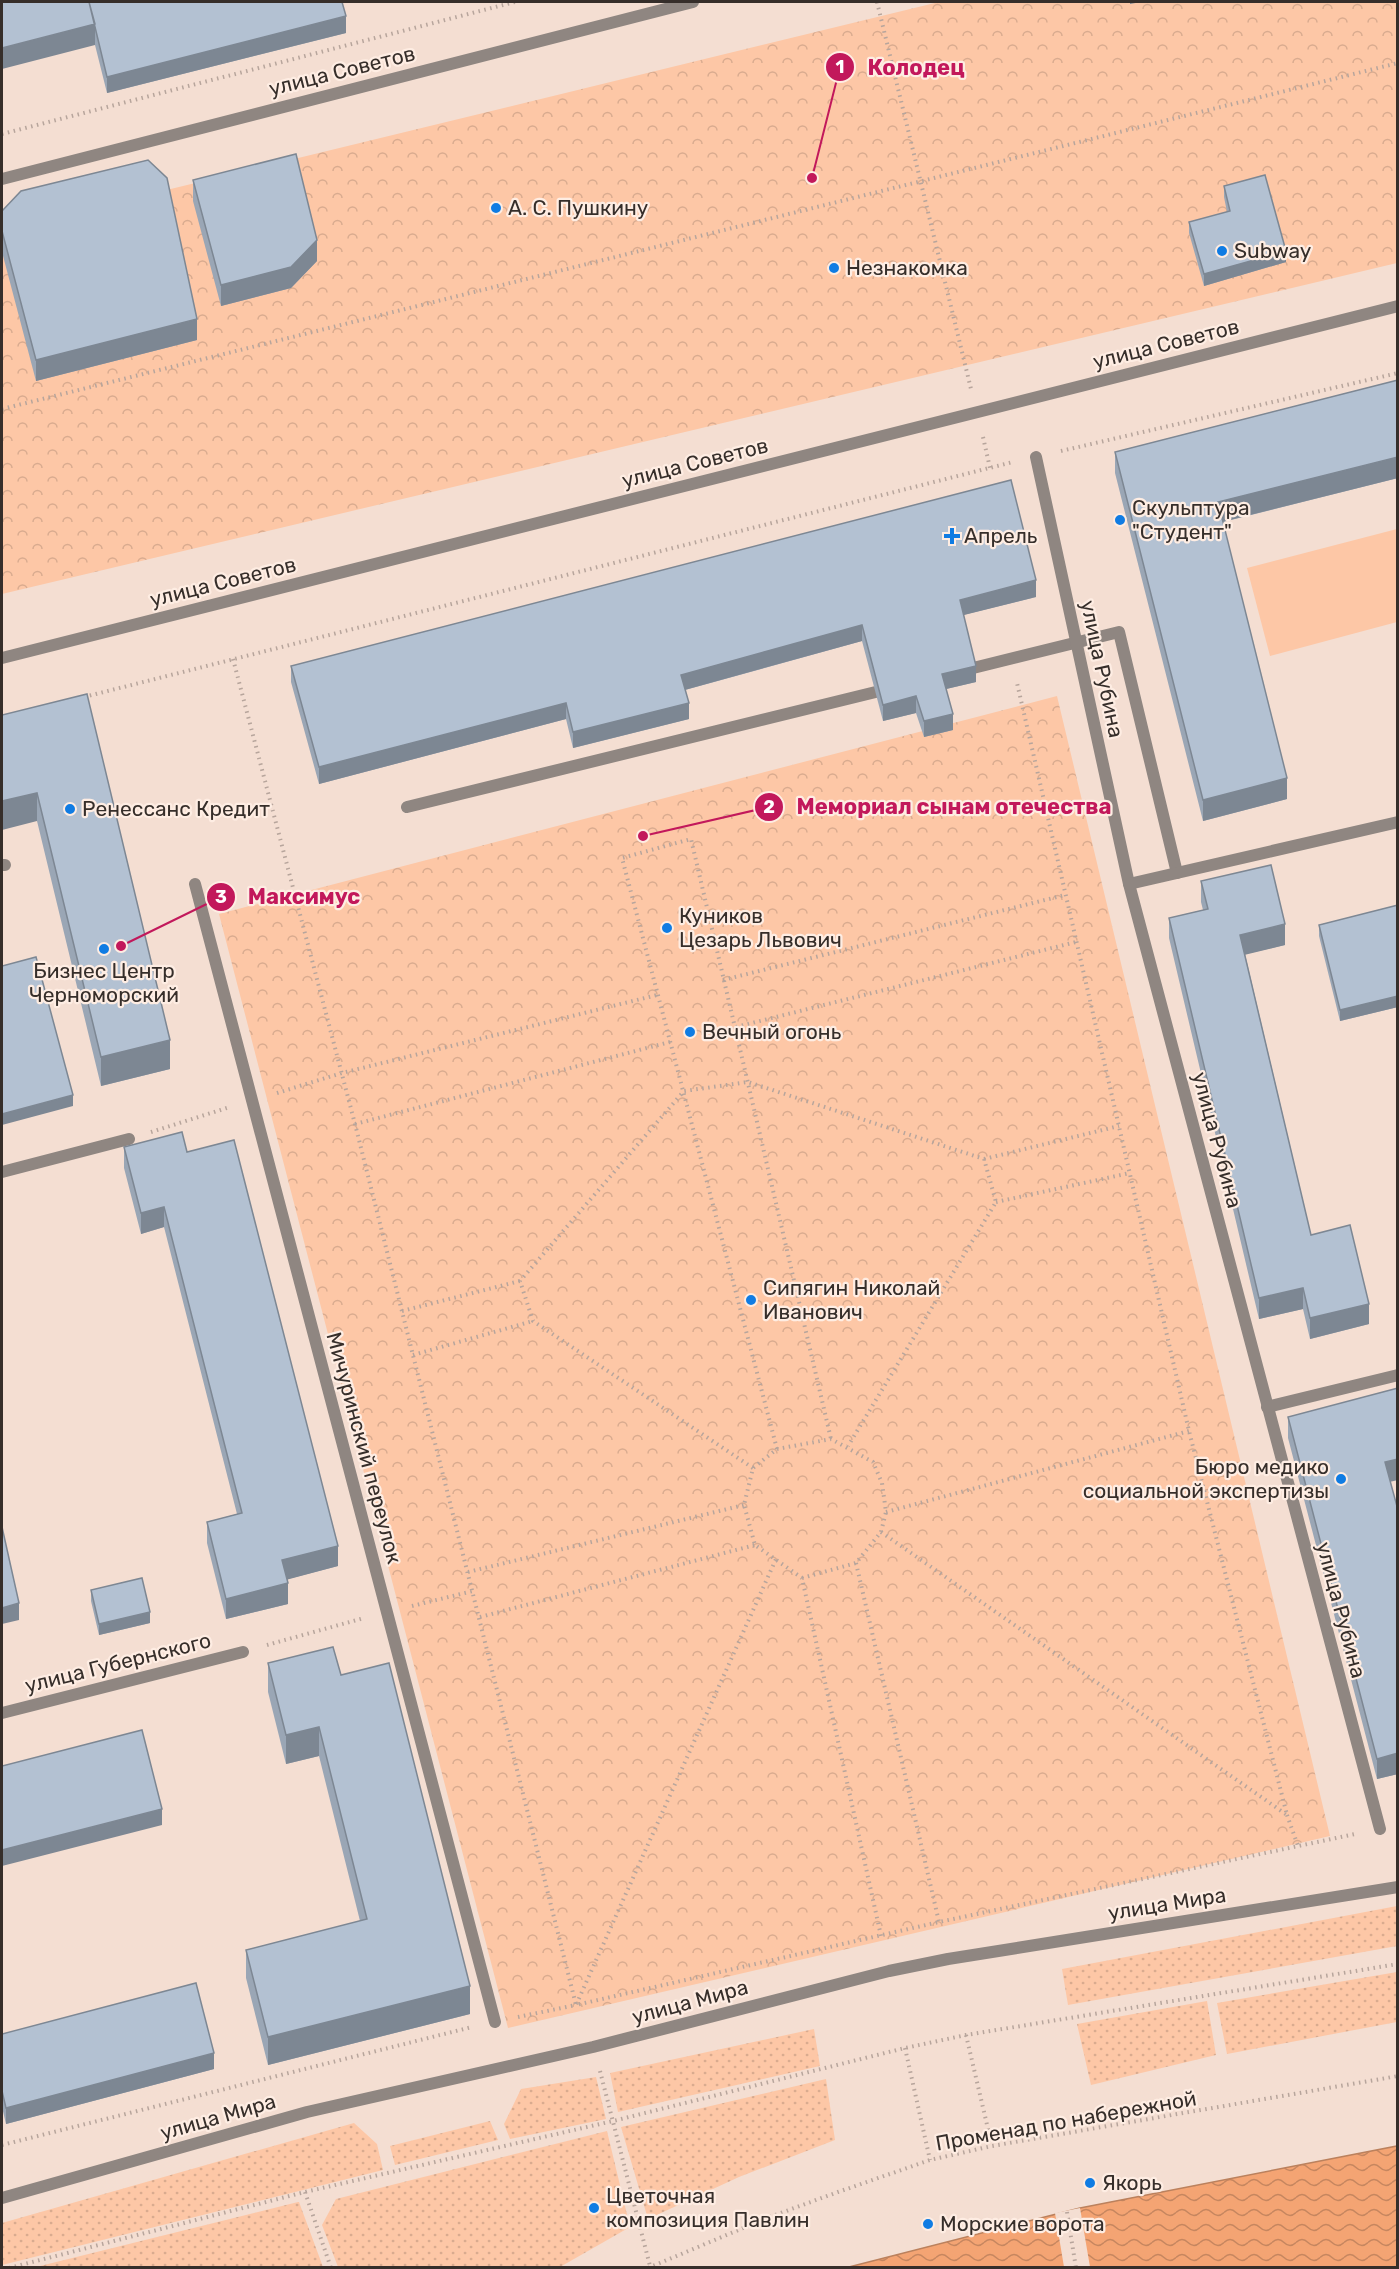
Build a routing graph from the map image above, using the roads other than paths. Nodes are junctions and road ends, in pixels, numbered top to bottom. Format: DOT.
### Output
graph roads {
  1 [pos="693,2"];
  2 [pos="2,179"];
  3 [pos="1398,306"];
  4 [pos="1036,457"];
  5 [pos="1076,643"];
  6 [pos="2,658"];
  7 [pos="953,673"];
  8 [pos="907,684"];
  9 [pos="407,807"];
  10 [pos="1398,822"];
  11 [pos="1177,873"];
  12 [pos="195,884"];
  13 [pos="1129,884"];
  14 [pos="129,1139"];
  15 [pos="2,1172"];
  16 [pos="1398,1375"];
  17 [pos="1267,1407"];
  18 [pos="243,1652"];
  19 [pos="2,1713"];
  20 [pos="1380,1829"];
  21 [pos="1398,1887"];
  22 [pos="495,2022"];
  23 [pos="2,2198"];
  1 -- 2 [label="street, улица Советов"];
  3 -- 6 [label="street, улица Советов"];
  4 -- 5 [label="street, улица Рубина"];
  5 -- 7 [label="street"];
  5 -- 11 [label="street"];
  5 -- 13 [label="street, улица Рубина"];
  8 -- 9 [label="street"];
  10 -- 11 [label="street"];
  11 -- 13 [label="street"];
  12 -- 22 [label="street, Мичуринский переулок"];
  13 -- 17 [label="street, улица Рубина"];
  14 -- 15 [label="street"];
  16 -- 17 [label="street"];
  17 -- 20 [label="street, улица Рубина"];
  18 -- 19 [label="street, улица Губернского"];
  21 -- 23 [label="street, улица Мира"];
}
